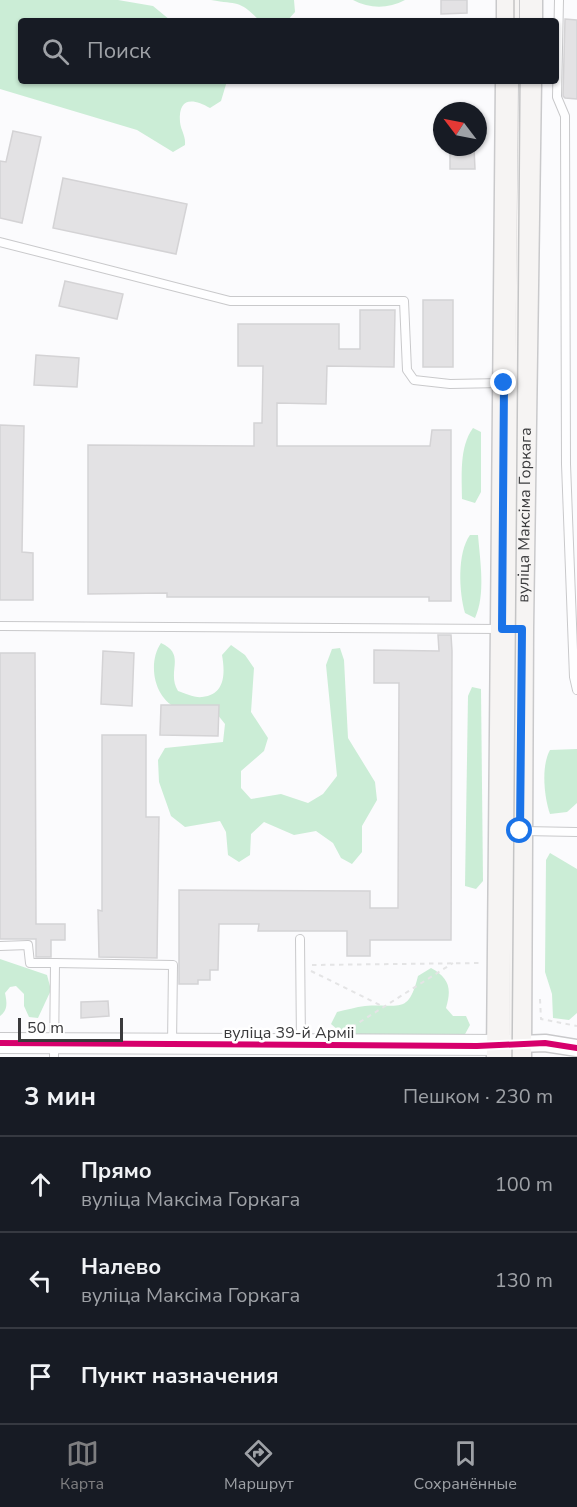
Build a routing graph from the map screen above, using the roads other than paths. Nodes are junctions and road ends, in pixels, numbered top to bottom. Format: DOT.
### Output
graph roads {
  1 [pos="508,0"];
  2 [pos="531,0"];
  3 [pos="559,0"];
  4 [pos="508,18"];
  5 [pos="531,18"];
  6 [pos="559,18"];
  7 [pos="507,84"];
  8 [pos="530,84"];
  9 [pos="557,84"];
  10 [pos="0,242"];
  11 [pos="504,383"];
  12 [pos="566,422"];
  13 [pos="577,423"];
  14 [pos="0,626"];
  15 [pos="512,629"];
  16 [pos="577,690"];
  17 [pos="510,831"];
  18 [pos="577,832"];
  19 [pos="300,939"];
  20 [pos="0,946"];
  21 [pos="55,963"];
  22 [pos="0,1043"];
  23 [pos="172,1045"];
  24 [pos="301,1046"];
  25 [pos="577,1048"];
  26 [pos="54,1051"];
  27 [pos="257,1051"];
  28 [pos="407,1051"];
  29 [pos="514,1052"];
  1 -- 4 [label="main road"];
  2 -- 5 [label="main road"];
  3 -- 6 [label="lane"];
  7 -- 11 [label="main road, вуліца Максіма Горкага"];
  8 -- 15 [label="main road, вуліца Максіма Горкага"];
  9 -- 12 [label="lane"];
  10 -- 11 [label="lane"];
  11 -- 15 [label="main road, вуліца Максіма Горкага"];
  12 -- 13 [label="lane"];
  12 -- 16 [label="lane"];
  14 -- 15 [label="lane"];
  15 -- 17 [label="main road, вуліца Максіма Горкага"];
  17 -- 18 [label="lane"];
  17 -- 29 [label="main road, вуліца Максіма Горкага"];
  19 -- 24 [label="lane"];
  20 -- 21 [label="lane"];
  21 -- 23 [label="lane"];
  21 -- 26 [label="lane"];
  22 -- 26 [label="street, вуліца 39-й Арміі"];
  23 -- 26 [label="street, вуліца 39-й Арміі"];
  23 -- 27 [label="street, вуліца 39-й Арміі"];
  24 -- 27 [label="street, вуліца 39-й Арміі"];
  24 -- 28 [label="street, вуліца 39-й Арміі"];
  25 -- 29 [label="street, вуліца 39-й Арміі"];
  28 -- 29 [label="street, вуліца 39-й Арміі"];
}
